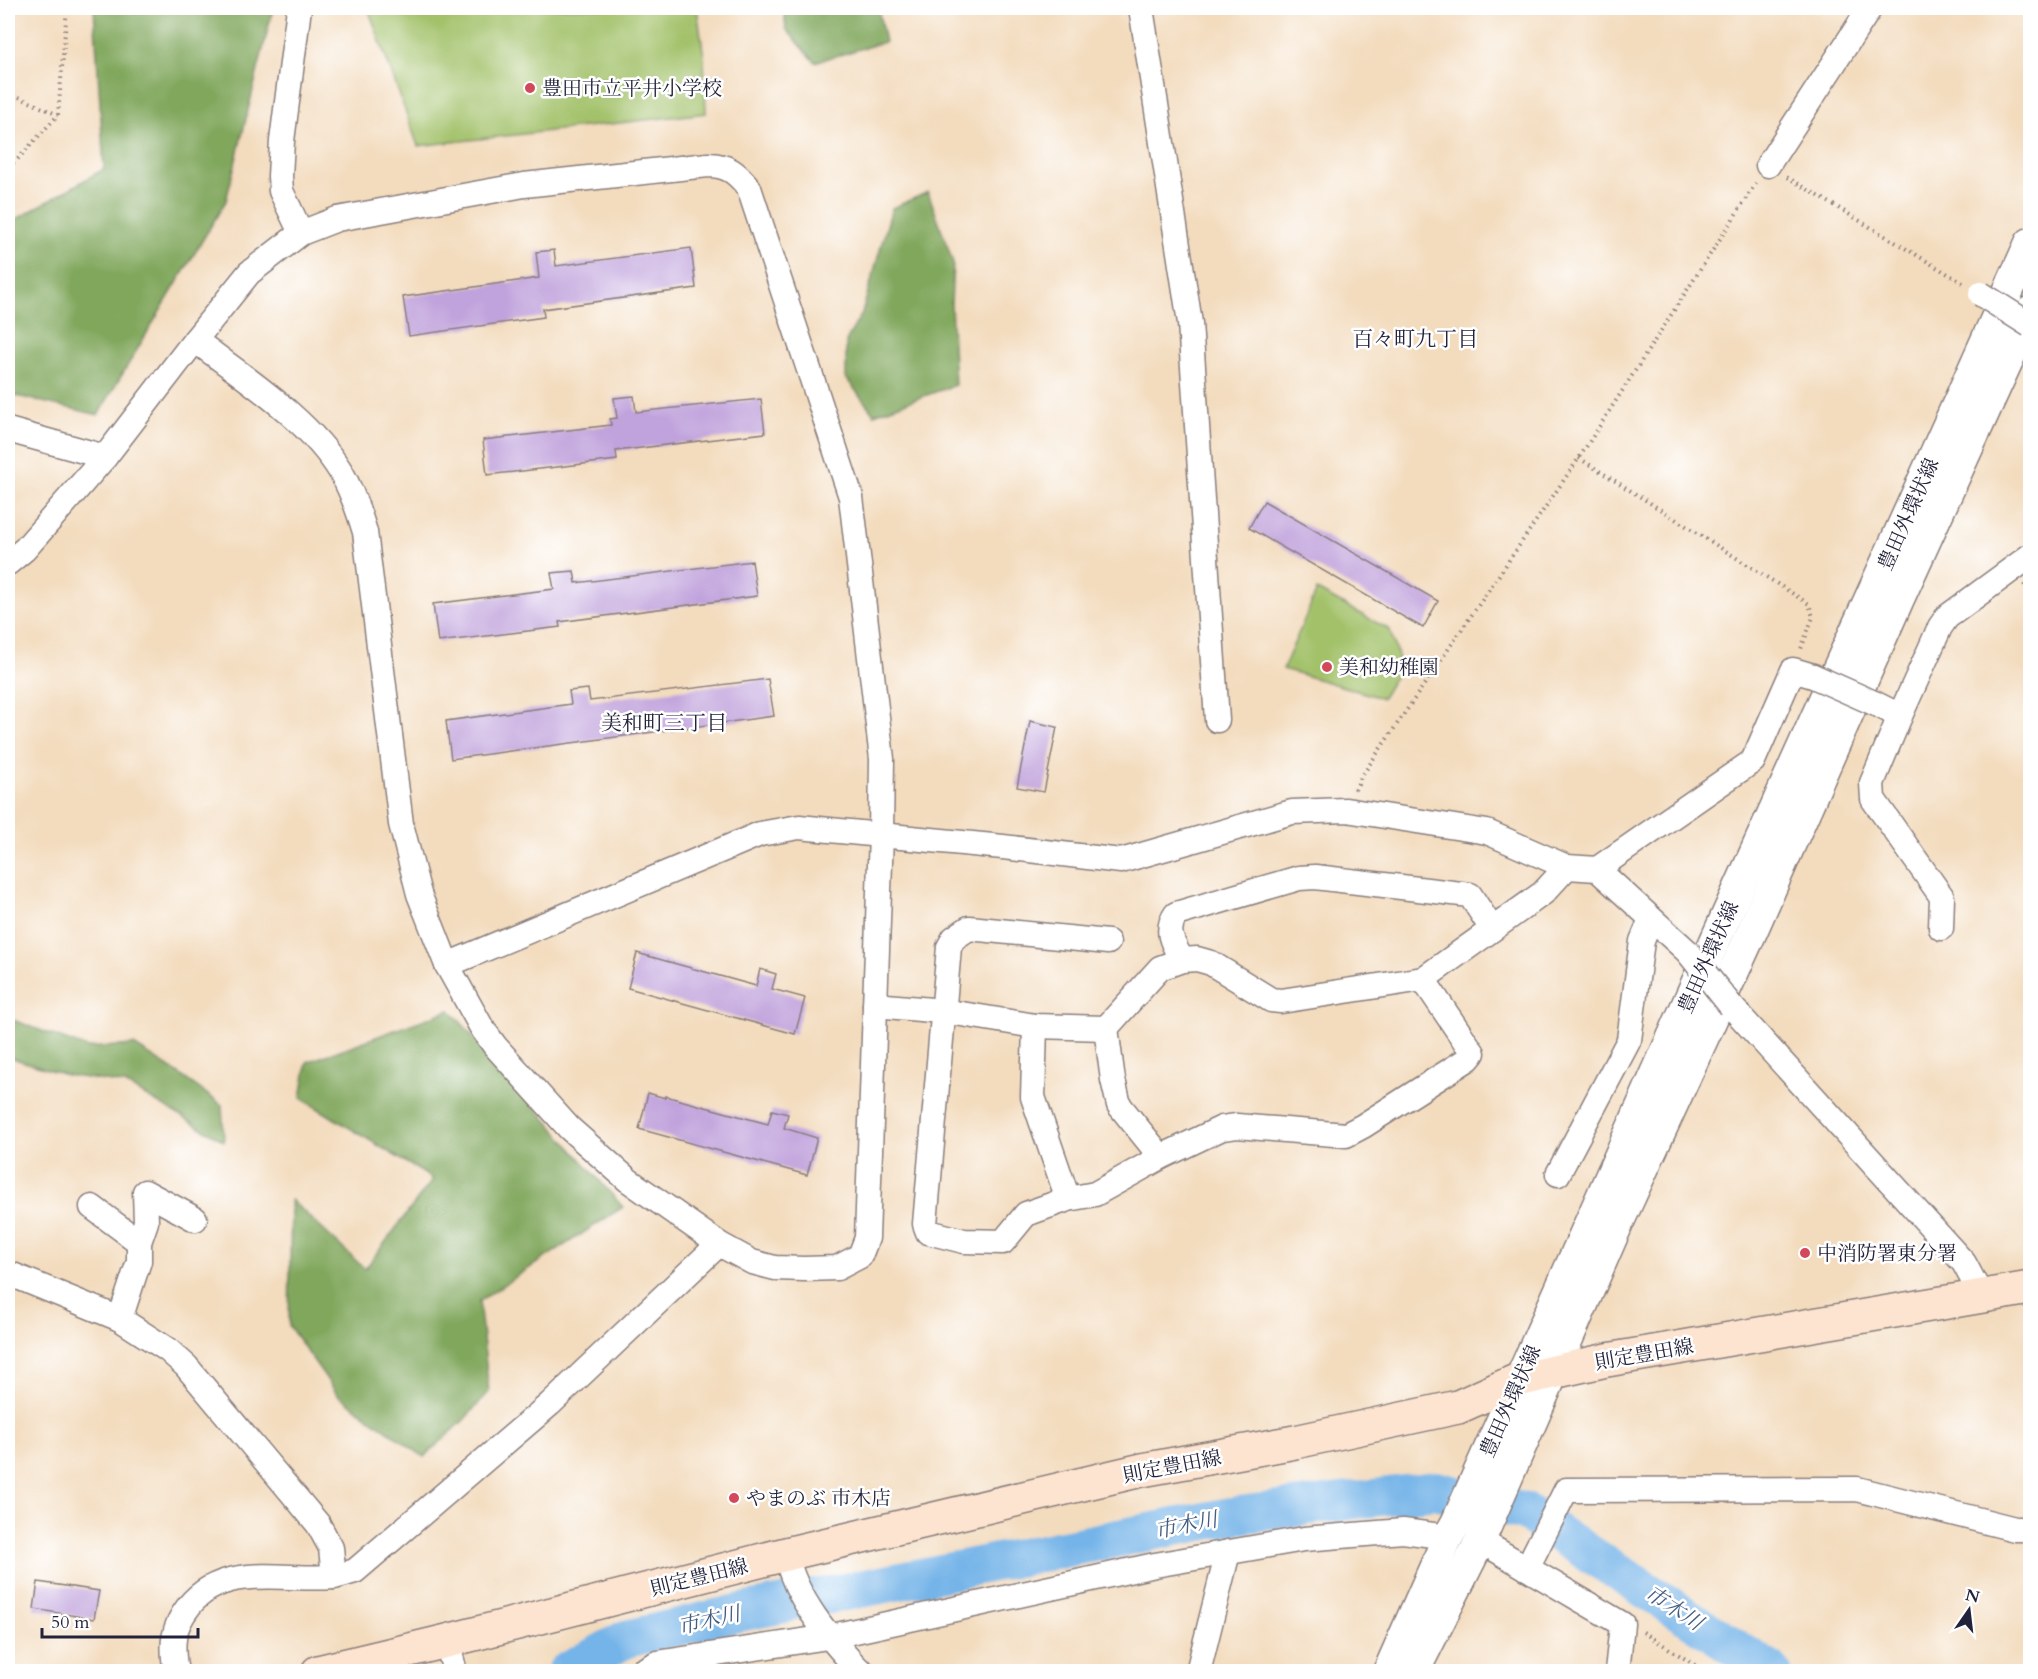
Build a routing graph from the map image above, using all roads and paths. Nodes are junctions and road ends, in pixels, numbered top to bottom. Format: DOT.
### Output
graph roads {
  1 [pos="67,8"];
  2 [pos="299,8"];
  3 [pos="1141,8"];
  4 [pos="1870,8"];
  5 [pos="8,92"];
  6 [pos="58,115"];
  7 [pos="1768,165"];
  8 [pos="8,166"];
  9 [pos="301,233"];
  10 [pos="2031,243"];
  11 [pos="1981,294"];
  12 [pos="2031,312"];
  13 [pos="2031,325"];
  14 [pos="195,340"];
  15 [pos="8,430"];
  16 [pos="105,457"];
  17 [pos="1580,458"];
  18 [pos="2031,556"];
  19 [pos="8,563"];
  20 [pos="1803,673"];
  21 [pos="1900,716"];
  22 [pos="1217,720"];
  23 [pos="1346,810"];
  24 [pos="881,834"];
  25 [pos="1567,867"];
  26 [pos="1597,869"];
  27 [pos="1651,918"];
  28 [pos="1941,928"];
  29 [pos="1492,929"];
  30 [pos="1108,942"];
  31 [pos="1182,960"];
  32 [pos="447,965"];
  33 [pos="1423,980"];
  34 [pos="875,1005"];
  35 [pos="943,1011"];
  36 [pos="1035,1026"];
  37 [pos="1106,1028"];
  38 [pos="1161,1157"];
  39 [pos="1558,1174"];
  40 [pos="1068,1199"];
  41 [pos="92,1207"];
  42 [pos="195,1219"];
  43 [pos="139,1242"];
  44 [pos="718,1244"];
  45 [pos="8,1273"];
  46 [pos="2031,1288"];
  47 [pos="1982,1297"];
  48 [pos="120,1319"];
  49 [pos="1555,1372"];
  50 [pos="1518,1380"];
  51 [pos="2031,1529"];
  52 [pos="1452,1530"];
  53 [pos="1483,1534"];
  54 [pos="1228,1552"];
  55 [pos="1531,1558"];
  56 [pos="788,1564"];
  57 [pos="334,1577"];
  58 [pos="1620,1623"];
  59 [pos="828,1637"];
  60 [pos="451,1656"];
  61 [pos="176,1671"];
  62 [pos="318,1671"];
  63 [pos="640,1671"];
  64 [pos="863,1671"];
  65 [pos="1198,1671"];
  66 [pos="1388,1671"];
  67 [pos="1414,1671"];
  68 [pos="1617,1671"];
  69 [pos="1706,1671"];
  1 -- 6 [label="path"];
  2 -- 9 [label="street"];
  3 -- 22 [label="street"];
  4 -- 7 [label="street"];
  5 -- 6 [label="path"];
  6 -- 8 [label="path"];
  7 -- 11 [label="path"];
  7 -- 17 [label="path"];
  9 -- 14 [label="street"];
  9 -- 24 [label="street"];
  10 -- 50 [label="street, 豊田外環状線"];
  11 -- 13 [label="street, bridge"];
  12 -- 49 [label="street, 豊田外環状線"];
  14 -- 16 [label="street"];
  14 -- 32 [label="street"];
  15 -- 16 [label="street"];
  16 -- 19 [label="street"];
  17 -- 20 [label="path"];
  17 -- 23 [label="path"];
  18 -- 21 [label="street"];
  20 -- 21 [label="street, bridge"];
  20 -- 26 [label="street"];
  21 -- 28 [label="street"];
  23 -- 24 [label="street"];
  23 -- 25 [label="street"];
  24 -- 32 [label="street"];
  24 -- 34 [label="street"];
  25 -- 26 [label="street"];
  25 -- 29 [label="street"];
  26 -- 27 [label="street"];
  27 -- 39 [label="street"];
  27 -- 47 [label="street, bridge"];
  29 -- 31 [label="street"];
  29 -- 33 [label="street"];
  30 -- 35 [label="street"];
  31 -- 33 [label="street"];
  31 -- 37 [label="street"];
  32 -- 44 [label="street"];
  33 -- 38 [label="street"];
  34 -- 35 [label="street"];
  34 -- 44 [label="street"];
  35 -- 36 [label="street"];
  35 -- 40 [label="street"];
  36 -- 37 [label="street"];
  36 -- 40 [label="street"];
  37 -- 38 [label="street"];
  38 -- 40 [label="street"];
  41 -- 43 [label="street"];
  42 -- 43 [label="street"];
  43 -- 48 [label="street"];
  44 -- 57 [label="street"];
  45 -- 48 [label="street"];
  46 -- 47 [label="main road, 則定豊田線"];
  47 -- 49 [label="main road, 則定豊田線"];
  48 -- 57 [label="street"];
  49 -- 50 [label="main road, 則定豊田線"];
  49 -- 53 [label="street, 豊田外環状線"];
  50 -- 52 [label="street, 豊田外環状線"];
  50 -- 56 [label="main road, 則定豊田線"];
  51 -- 55 [label="street"];
  52 -- 54 [label="street"];
  52 -- 66 [label="street, 豊田外環状線"];
  53 -- 55 [label="street"];
  53 -- 67 [label="street, 豊田外環状線"];
  54 -- 59 [label="street"];
  54 -- 65 [label="street"];
  55 -- 58 [label="street"];
  56 -- 59 [label="street"];
  56 -- 60 [label="main road, 則定豊田線"];
  57 -- 61 [label="street"];
  58 -- 68 [label="street"];
  58 -- 69 [label="path"];
  59 -- 63 [label="street"];
  59 -- 64 [label="street"];
  60 -- 62 [label="main road, 則定豊田線"];
}
